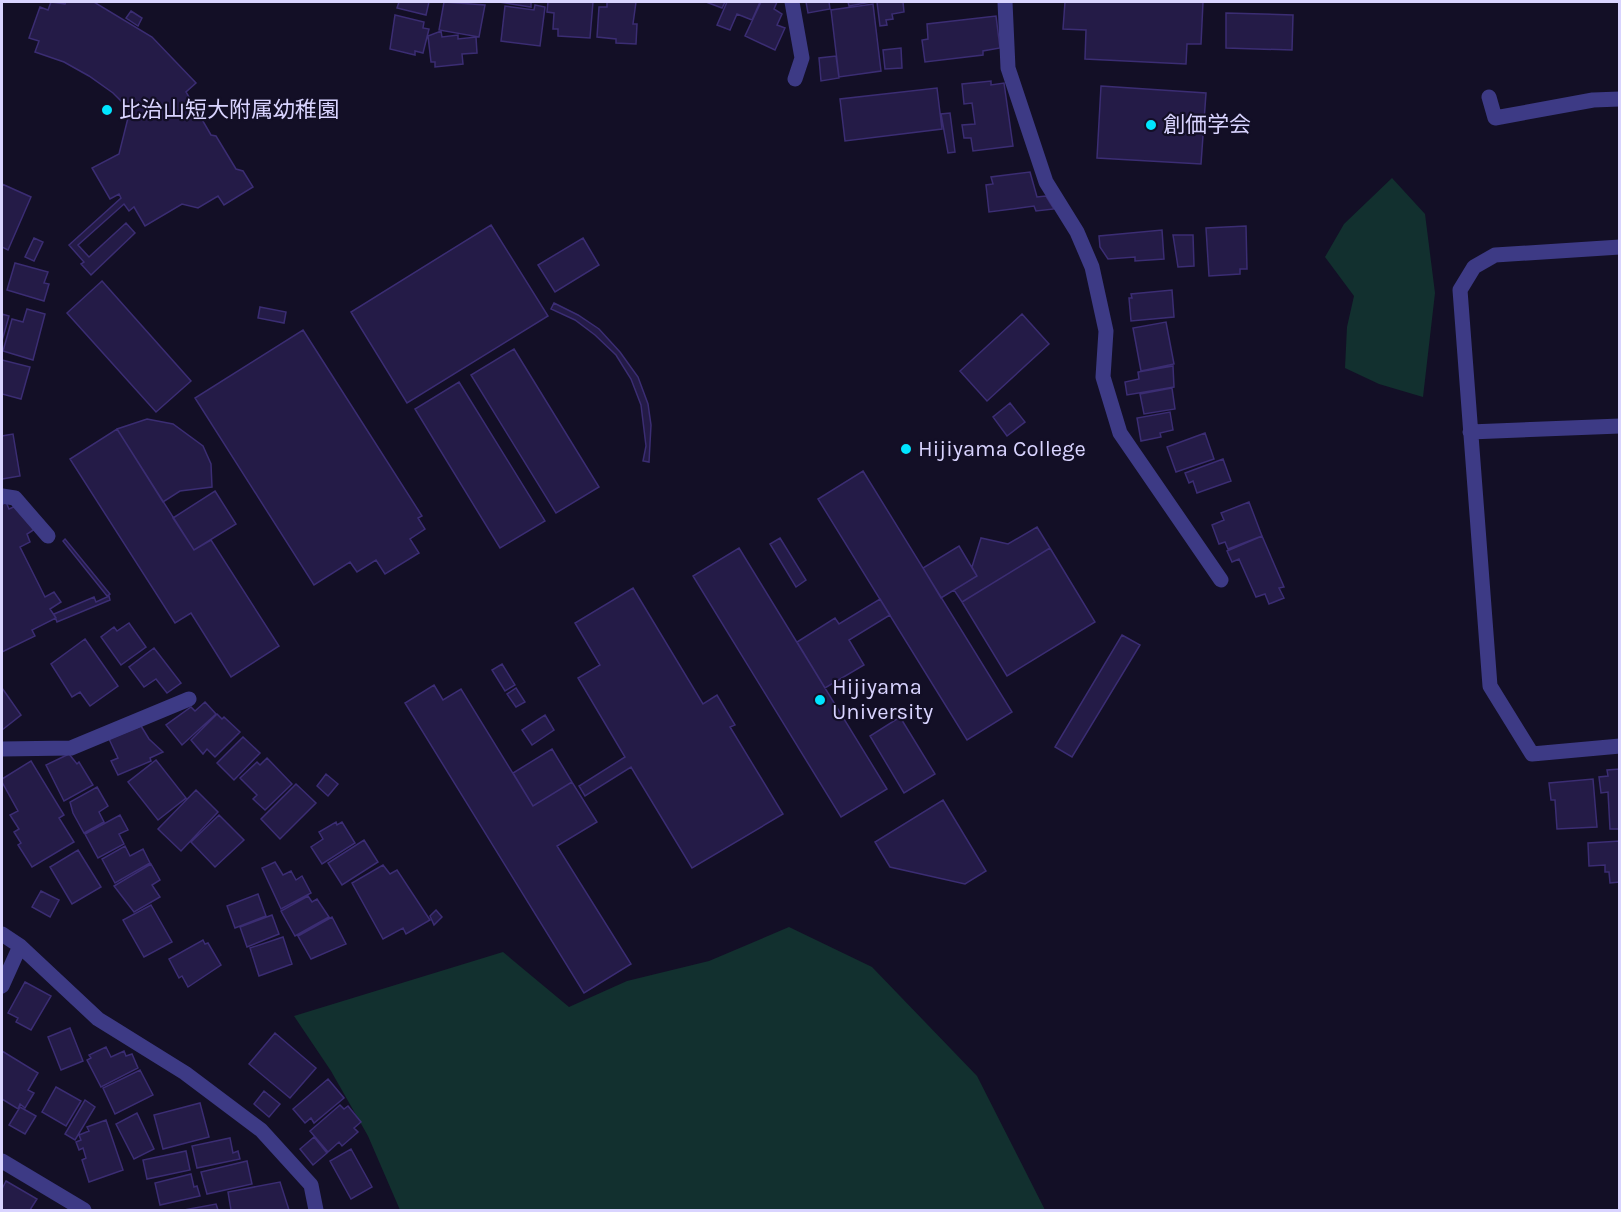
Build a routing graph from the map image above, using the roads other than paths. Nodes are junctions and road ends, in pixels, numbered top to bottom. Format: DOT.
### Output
graph roads {
  1 [pos="792,2"];
  2 [pos="1005,2"];
  3 [pos="795,79"];
  4 [pos="1489,97"];
  5 [pos="1620,99"];
  6 [pos="1620,247"];
  7 [pos="1620,426"];
  8 [pos="1470,432"];
  9 [pos="2,496"];
  10 [pos="48,536"];
  11 [pos="1221,580"];
  12 [pos="189,699"];
  13 [pos="1620,746"];
  14 [pos="2,749"];
  15 [pos="2,934"];
  16 [pos="20,946"];
  17 [pos="2,986"];
  18 [pos="2,1161"];
  19 [pos="84,1210"];
  20 [pos="316,1210"];
  1 -- 3 [label="street"];
  2 -- 11 [label="street"];
  4 -- 5 [label="street"];
  6 -- 8 [label="street"];
  7 -- 8 [label="street"];
  8 -- 13 [label="street"];
  9 -- 10 [label="street"];
  12 -- 14 [label="street"];
  15 -- 16 [label="street"];
  16 -- 17 [label="street"];
  16 -- 20 [label="street"];
  18 -- 19 [label="street"];
}
